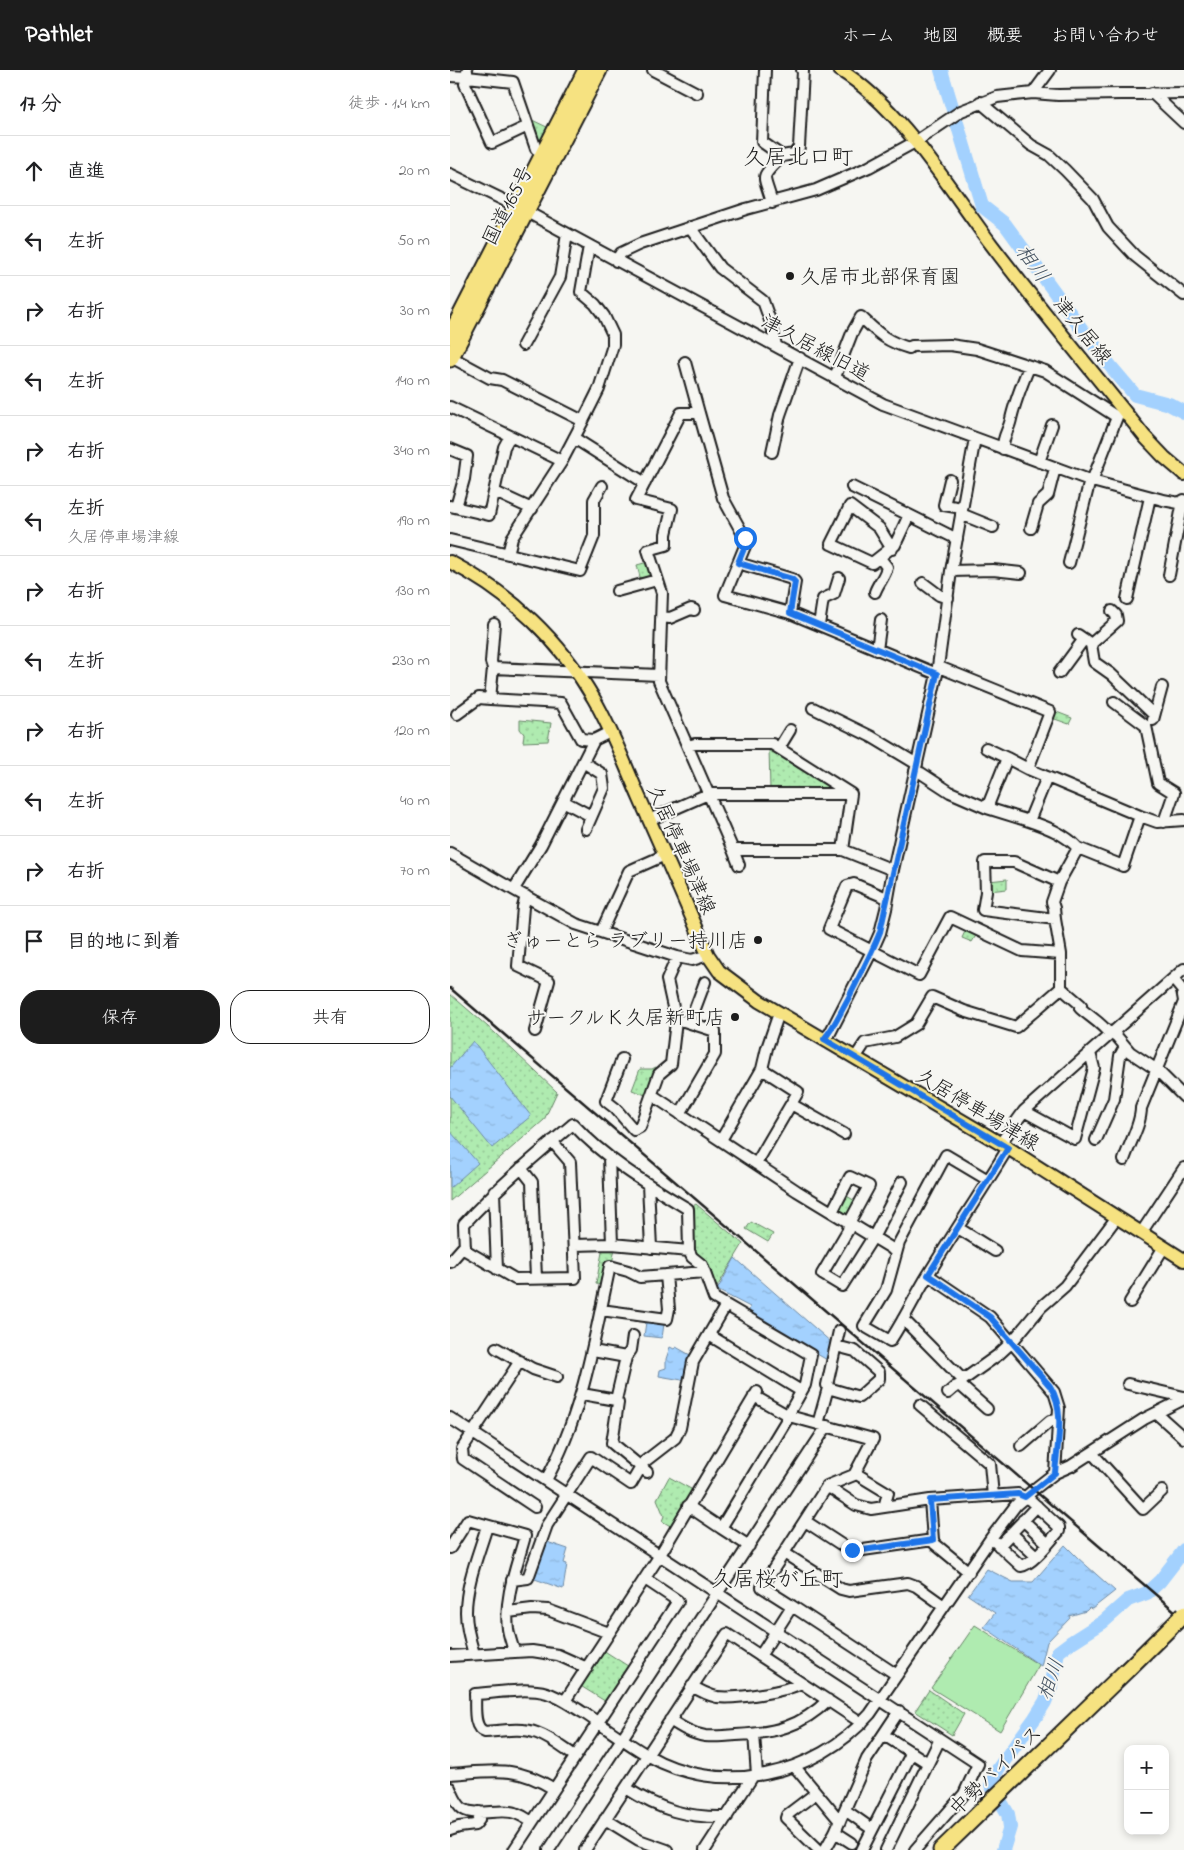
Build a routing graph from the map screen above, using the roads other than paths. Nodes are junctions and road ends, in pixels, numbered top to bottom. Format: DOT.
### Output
graph roads {
  1 [pos="586,70"];
  2 [pos="600,70"];
  3 [pos="653,70"];
  4 [pos="765,70"];
  5 [pos="802,70"];
  6 [pos="840,70"];
  7 [pos="1050,70"];
  8 [pos="467,73"];
  9 [pos="450,76"];
  10 [pos="697,93"];
  11 [pos="1033,93"];
  12 [pos="1152,93"];
  13 [pos="1184,93"];
  14 [pos="980,102"];
  15 [pos="1184,123"];
  16 [pos="528,126"];
  17 [pos="914,142"];
  18 [pos="543,153"];
  19 [pos="782,156"];
  20 [pos="450,174"];
  21 [pos="772,203"];
  22 [pos="521,209"];
  23 [pos="690,227"];
  24 [pos="567,234"];
  25 [pos="589,246"];
  26 [pos="616,261"];
  27 [pos="1184,295"];
  28 [pos="450,336"];
  29 [pos="523,345"];
  30 [pos="776,346"];
  31 [pos="450,358"];
  32 [pos="800,358"];
  33 [pos="686,362"];
  34 [pos="1029,367"];
  35 [pos="835,377"];
  36 [pos="450,407"];
  37 [pos="699,413"];
  38 [pos="1121,414"];
  39 [pos="583,421"];
  40 [pos="1052,425"];
  41 [pos="510,436"];
  42 [pos="574,438"];
  43 [pos="975,438"];
  44 [pos="450,449"];
  45 [pos="1003,449"];
  46 [pos="772,452"];
  47 [pos="562,461"];
  48 [pos="1039,462"];
  49 [pos="1055,468"];
  50 [pos="1184,474"];
  51 [pos="950,480"];
  52 [pos="1091,480"];
  53 [pos="645,483"];
  54 [pos="602,486"];
  55 [pos="852,487"];
  56 [pos="495,492"];
  57 [pos="1150,496"];
  58 [pos="1184,504"];
  59 [pos="453,507"];
  60 [pos="532,509"];
  61 [pos="961,511"];
  62 [pos="909,515"];
  63 [pos="993,527"];
  64 [pos="1031,528"];
  65 [pos="957,538"];
  66 [pos="450,540"];
  67 [pos="892,549"];
  68 [pos="508,554"];
  69 [pos="880,558"];
  70 [pos="450,562"];
  71 [pos="738,563"];
  72 [pos="1069,563"];
  73 [pos="951,571"];
  74 [pos="1021,574"];
  75 [pos="1168,575"];
  76 [pos="840,578"];
  77 [pos="657,580"];
  78 [pos="923,583"];
  79 [pos="617,591"];
  80 [pos="875,592"];
  81 [pos="948,598"];
  82 [pos="1127,599"];
  83 [pos="694,610"];
  84 [pos="1112,610"];
  85 [pos="790,613"];
  86 [pos="662,617"];
  87 [pos="880,620"];
  88 [pos="494,624"];
  89 [pos="819,625"];
  90 [pos="1084,640"];
  91 [pos="877,650"];
  92 [pos="493,668"];
  93 [pos="938,671"];
  94 [pos="576,672"];
  95 [pos="1059,673"];
  96 [pos="659,675"];
  97 [pos="1162,687"];
  98 [pos="490,698"];
  99 [pos="1114,702"];
  100 [pos="813,708"];
  101 [pos="458,714"];
  102 [pos="1154,715"];
  103 [pos="790,730"];
  104 [pos="610,732"];
  105 [pos="1147,732"];
  106 [pos="594,740"];
  107 [pos="688,746"];
  108 [pos="779,748"];
  109 [pos="986,748"];
  110 [pos="1008,758"];
  111 [pos="583,762"];
  112 [pos="916,767"];
  113 [pos="1028,769"];
  114 [pos="1047,777"];
  115 [pos="708,794"];
  116 [pos="851,794"];
  117 [pos="563,801"];
  118 [pos="987,808"];
  119 [pos="591,816"];
  120 [pos="1140,816"];
  121 [pos="649,820"];
  122 [pos="1184,820"];
  123 [pos="1030,821"];
  124 [pos="1164,822"];
  125 [pos="586,829"];
  126 [pos="1078,848"];
  127 [pos="734,850"];
  128 [pos="843,850"];
  129 [pos="450,853"];
  130 [pos="665,854"];
  131 [pos="739,865"];
  132 [pos="893,870"];
  133 [pos="1059,882"];
  134 [pos="514,889"];
  135 [pos="526,896"];
  136 [pos="887,898"];
  137 [pos="1055,919"];
  138 [pos="601,932"];
  139 [pos="872,951"];
  140 [pos="1061,954"];
  141 [pos="708,955"];
  142 [pos="677,957"];
  143 [pos="1184,968"];
  144 [pos="1173,979"];
  145 [pos="705,982"];
  146 [pos="1061,988"];
  147 [pos="1184,1002"];
  148 [pos="779,1013"];
  149 [pos="676,1021"];
  150 [pos="690,1022"];
  151 [pos="535,1031"];
  152 [pos="1112,1033"];
  153 [pos="824,1039"];
  154 [pos="1125,1046"];
  155 [pos="1090,1053"];
  156 [pos="855,1058"];
  157 [pos="622,1059"];
  158 [pos="762,1070"];
  159 [pos="1157,1070"];
  160 [pos="652,1095"];
  161 [pos="1184,1097"];
  162 [pos="791,1104"];
  163 [pos="1024,1111"];
  164 [pos="680,1114"];
  165 [pos="844,1134"];
  166 [pos="721,1140"];
  167 [pos="1096,1140"];
  168 [pos="552,1141"];
  169 [pos="1004,1146"];
  170 [pos="609,1157"];
  171 [pos="1124,1160"];
  172 [pos="756,1164"];
  173 [pos="522,1168"];
  174 [pos="1184,1168"];
  175 [pos="988,1180"];
  176 [pos="902,1182"];
  177 [pos="648,1184"];
  178 [pos="494,1192"];
  179 [pos="832,1212"];
  180 [pos="1117,1217"];
  181 [pos="849,1223"];
  182 [pos="958,1228"];
  183 [pos="1141,1232"];
  184 [pos="872,1237"];
  185 [pos="612,1244"];
  186 [pos="465,1245"];
  187 [pos="574,1245"];
  188 [pos="651,1248"];
  189 [pos="1164,1248"];
  190 [pos="995,1250"];
  191 [pos="689,1251"];
  192 [pos="896,1253"];
  193 [pos="1184,1260"];
  194 [pos="450,1262"];
  195 [pos="497,1269"];
  196 [pos="705,1272"];
  197 [pos="666,1275"];
  198 [pos="928,1275"];
  199 [pos="536,1278"];
  200 [pos="1130,1302"];
  201 [pos="726,1305"];
  202 [pos="601,1310"];
  203 [pos="903,1319"];
  204 [pos="839,1331"];
  205 [pos="709,1335"];
  206 [pos="634,1336"];
  207 [pos="1012,1342"];
  208 [pos="836,1346"];
  209 [pos="947,1347"];
  210 [pos="496,1348"];
  211 [pos="593,1351"];
  212 [pos="939,1354"];
  213 [pos="626,1357"];
  214 [pos="520,1361"];
  215 [pos="557,1377"];
  216 [pos="962,1382"];
  217 [pos="1128,1384"];
  218 [pos="828,1388"];
  219 [pos="801,1391"];
  220 [pos="948,1393"];
  221 [pos="582,1394"];
  222 [pos="1184,1398"];
  223 [pos="616,1400"];
  224 [pos="920,1405"];
  225 [pos="986,1409"];
  226 [pos="1156,1413"];
  227 [pos="788,1416"];
  228 [pos="450,1418"];
  229 [pos="1058,1420"];
  230 [pos="823,1425"];
  231 [pos="473,1433"];
  232 [pos="1184,1438"];
  233 [pos="1021,1446"];
  234 [pos="1092,1453"];
  235 [pos="644,1470"];
  236 [pos="1055,1473"];
  237 [pos="855,1474"];
  238 [pos="546,1480"];
  239 [pos="828,1486"];
  240 [pos="1162,1491"];
  241 [pos="567,1494"];
  242 [pos="993,1496"];
  243 [pos="1025,1497"];
  244 [pos="930,1500"];
  245 [pos="688,1506"];
  246 [pos="1036,1506"];
  247 [pos="535,1507"];
  248 [pos="884,1507"];
  249 [pos="1013,1509"];
  250 [pos="805,1520"];
  251 [pos="1024,1520"];
  252 [pos="1003,1523"];
  253 [pos="487,1526"];
  254 [pos="721,1528"];
  255 [pos="1012,1532"];
  256 [pos="991,1538"];
  257 [pos="933,1540"];
  258 [pos="1048,1544"];
  259 [pos="749,1546"];
  260 [pos="999,1546"];
  261 [pos="450,1548"];
  262 [pos="784,1553"];
  263 [pos="660,1555"];
  264 [pos="1036,1556"];
  265 [pos="969,1572"];
  266 [pos="645,1579"];
  267 [pos="512,1580"];
  268 [pos="717,1593"];
  269 [pos="792,1606"];
  270 [pos="944,1606"];
  271 [pos="508,1612"];
  272 [pos="1184,1614"];
  273 [pos="775,1631"];
  274 [pos="609,1633"];
  275 [pos="514,1652"];
  276 [pos="474,1654"];
  277 [pos="450,1656"];
  278 [pos="760,1656"];
  279 [pos="586,1668"];
  280 [pos="897,1675"];
  281 [pos="801,1682"];
  282 [pos="692,1686"];
  283 [pos="828,1700"];
  284 [pos="880,1700"];
  285 [pos="564,1701"];
  286 [pos="899,1711"];
  287 [pos="670,1720"];
  288 [pos="598,1723"];
  289 [pos="862,1723"];
  290 [pos="754,1734"];
  291 [pos="884,1735"];
  292 [pos="622,1739"];
  293 [pos="940,1739"];
  294 [pos="912,1752"];
  295 [pos="647,1755"];
  296 [pos="575,1756"];
  297 [pos="928,1763"];
  298 [pos="795,1767"];
  299 [pos="450,1774"];
  300 [pos="755,1775"];
  301 [pos="450,1788"];
  302 [pos="626,1788"];
  303 [pos="554,1789"];
  304 [pos="816,1793"];
  305 [pos="845,1810"];
  306 [pos="479,1812"];
  307 [pos="727,1817"];
  308 [pos="605,1820"];
  309 [pos="532,1822"];
  310 [pos="840,1822"];
  311 [pos="872,1829"];
  312 [pos="450,1830"];
  313 [pos="835,1832"];
  314 [pos="852,1843"];
  315 [pos="514,1850"];
  316 [pos="549,1850"];
  317 [pos="585,1850"];
  318 [pos="667,1850"];
  319 [pos="705,1850"];
  320 [pos="819,1850"];
  321 [pos="825,1850"];
  322 [pos="862,1850"];
  323 [pos="886,1850"];
  324 [pos="915,1850"];
  325 [pos="941,1850"];
  1 -- 18 [label="highway, 国道165号"];
  2 -- 22 [label="highway, 国道165号"];
  3 -- 10 [label="street"];
  4 -- 19 [label="street"];
  5 -- 19 [label="street"];
  6 -- 17 [label="main road, 津久居線"];
  7 -- 11 [label="street"];
  8 -- 9 [label="street"];
  8 -- 16 [label="street"];
  8 -- 16 [label="street"];
  11 -- 12 [label="street"];
  11 -- 14 [label="street"];
  12 -- 13 [label="street"];
  12 -- 15 [label="street"];
  14 -- 17 [label="street"];
  14 -- 27 [label="street"];
  16 -- 18 [label="street"];
  17 -- 21 [label="street"];
  17 -- 38 [label="main road, 津久居線"];
  18 -- 22 [label="highway, 国道165号"];
  19 -- 21 [label="street"];
  20 -- 22 [label="street, 津久居線旧道"];
  21 -- 23 [label="street"];
  22 -- 24 [label="street, 津久居線旧道"];
  22 -- 28 [label="highway, 国道165号"];
  22 -- 31 [label="highway, 国道165号"];
  23 -- 26 [label="street"];
  23 -- 30 [label="street"];
  24 -- 25 [label="street, 津久居線旧道"];
  24 -- 29 [label="street"];
  25 -- 26 [label="street, 津久居線旧道"];
  25 -- 39 [label="street"];
  26 -- 30 [label="street, 津久居線旧道"];
  30 -- 32 [label="street, 津久居線旧道"];
  31 -- 39 [label="street"];
  32 -- 35 [label="street, 津久居線旧道"];
  32 -- 46 [label="street"];
  33 -- 37 [label="street"];
  34 -- 35 [label="street"];
  34 -- 38 [label="street"];
  34 -- 45 [label="street"];
  35 -- 43 [label="street, 津久居線旧道"];
  36 -- 41 [label="street"];
  37 -- 53 [label="street"];
  37 -- 71 [label="street"];
  38 -- 50 [label="main road, 津久居線"];
  38 -- 52 [label="street"];
  39 -- 42 [label="street"];
  40 -- 48 [label="street"];
  41 -- 47 [label="street"];
  41 -- 56 [label="street"];
  42 -- 47 [label="street"];
  42 -- 53 [label="street"];
  43 -- 45 [label="street, 津久居線旧道"];
  43 -- 61 [label="street"];
  44 -- 59 [label="street"];
  45 -- 48 [label="street, 津久居線旧道"];
  47 -- 60 [label="street"];
  48 -- 49 [label="street, 津久居線旧道"];
  49 -- 52 [label="street, 津久居線旧道"];
  49 -- 64 [label="street"];
  51 -- 61 [label="street"];
  52 -- 57 [label="street, 津久居線旧道"];
  52 -- 72 [label="street"];
  53 -- 77 [label="street"];
  54 -- 68 [label="street"];
  55 -- 62 [label="street"];
  56 -- 59 [label="street"];
  56 -- 60 [label="street"];
  57 -- 58 [label="street, 津久居線旧道"];
  57 -- 82 [label="street"];
  58 -- 75 [label="street"];
  60 -- 68 [label="street"];
  61 -- 63 [label="street"];
  61 -- 65 [label="street"];
  62 -- 65 [label="street"];
  62 -- 67 [label="street"];
  65 -- 73 [label="street"];
  66 -- 68 [label="street"];
  67 -- 69 [label="street"];
  67 -- 69 [label="street"];
  69 -- 80 [label="street"];
  70 -- 94 [label="main road, 久居停車場津線"];
  71 -- 85 [label="street"];
  71 -- 85 [label="street"];
  73 -- 74 [label="street"];
  73 -- 81 [label="street"];
  76 -- 89 [label="street"];
  77 -- 79 [label="street"];
  77 -- 86 [label="street"];
  78 -- 81 [label="street"];
  81 -- 93 [label="street"];
  83 -- 86 [label="street"];
  84 -- 90 [label="street"];
  85 -- 89 [label="street"];
  86 -- 96 [label="street"];
  87 -- 91 [label="street"];
  88 -- 92 [label="street"];
  89 -- 91 [label="street"];
  90 -- 95 [label="street"];
  90 -- 102 [label="street"];
  91 -- 93 [label="street"];
  92 -- 94 [label="street"];
  92 -- 98 [label="street"];
  93 -- 112 [label="street"];
  93 -- 113 [label="street"];
  94 -- 96 [label="street"];
  94 -- 104 [label="main road, 久居停車場津線"];
  96 -- 107 [label="street"];
  97 -- 102 [label="street"];
  98 -- 101 [label="street"];
  98 -- 106 [label="street"];
  99 -- 105 [label="street"];
  100 -- 112 [label="street"];
  102 -- 105 [label="street"];
  103 -- 108 [label="street"];
  104 -- 106 [label="street"];
  104 -- 121 [label="main road, 久居停車場津線"];
  105 -- 124 [label="street"];
  106 -- 111 [label="street"];
  107 -- 108 [label="street"];
  107 -- 115 [label="street"];
  108 -- 116 [label="street"];
  109 -- 110 [label="street"];
  110 -- 113 [label="street"];
  110 -- 118 [label="street"];
  111 -- 117 [label="street"];
  111 -- 119 [label="street"];
  112 -- 118 [label="street"];
  112 -- 132 [label="street"];
  113 -- 114 [label="street"];
  114 -- 120 [label="street"];
  114 -- 123 [label="street"];
  115 -- 116 [label="street"];
  115 -- 121 [label="street"];
  115 -- 127 [label="street"];
  116 -- 128 [label="street"];
  117 -- 119 [label="street"];
  117 -- 134 [label="street"];
  118 -- 123 [label="street"];
  119 -- 125 [label="street"];
  120 -- 124 [label="street"];
  120 -- 126 [label="street"];
  121 -- 130 [label="main road, 久居停車場津線"];
  122 -- 124 [label="street"];
  123 -- 126 [label="street"];
  126 -- 133 [label="street"];
  127 -- 128 [label="street"];
  127 -- 131 [label="street"];
  128 -- 132 [label="street"];
  129 -- 134 [label="street"];
  130 -- 138 [label="street"];
  130 -- 141 [label="main road, 久居停車場津線"];
  132 -- 136 [label="street"];
  133 -- 137 [label="street"];
  133 -- 137 [label="street"];
  134 -- 135 [label="street"];
  135 -- 138 [label="street"];
  135 -- 151 [label="street"];
  136 -- 139 [label="street"];
  136 -- 139 [label="street"];
  137 -- 140 [label="street"];
  138 -- 142 [label="street"];
  139 -- 140 [label="street"];
  139 -- 153 [label="street"];
  140 -- 146 [label="street"];
  141 -- 142 [label="street"];
  141 -- 148 [label="main road, 久居停車場津線"];
  142 -- 149 [label="street"];
  143 -- 144 [label="street"];
  144 -- 147 [label="street"];
  144 -- 152 [label="street"];
  145 -- 150 [label="street"];
  146 -- 152 [label="street"];
  146 -- 156 [label="street"];
  147 -- 159 [label="street"];
  148 -- 153 [label="main road, 久居停車場津線"];
  148 -- 158 [label="street"];
  149 -- 150 [label="street"];
  149 -- 160 [label="street"];
  150 -- 164 [label="street"];
  152 -- 154 [label="street"];
  152 -- 155 [label="street"];
  153 -- 156 [label="main road, 久居停車場津線"];
  154 -- 159 [label="street"];
  154 -- 167 [label="street"];
  155 -- 163 [label="street"];
  155 -- 163 [label="street"];
  156 -- 169 [label="main road, 久居停車場津線"];
  157 -- 160 [label="street"];
  158 -- 162 [label="street"];
  158 -- 166 [label="street"];
  159 -- 161 [label="street"];
  159 -- 171 [label="street"];
  160 -- 164 [label="street"];
  162 -- 165 [label="street"];
  162 -- 172 [label="street"];
  163 -- 169 [label="street"];
  164 -- 166 [label="street"];
  166 -- 172 [label="street"];
  168 -- 170 [label="street"];
  168 -- 173 [label="street"];
  168 -- 187 [label="street"];
  169 -- 175 [label="street"];
  169 -- 180 [label="main road, 久居停車場津線"];
  170 -- 177 [label="street"];
  170 -- 185 [label="street"];
  172 -- 179 [label="street"];
  173 -- 178 [label="street"];
  173 -- 199 [label="street"];
  174 -- 183 [label="street"];
  175 -- 182 [label="street"];
  175 -- 192 [label="street"];
  176 -- 184 [label="street"];
  177 -- 188 [label="street"];
  177 -- 191 [label="street"];
  178 -- 186 [label="street"];
  178 -- 195 [label="street"];
  179 -- 181 [label="street"];
  179 -- 181 [label="street"];
  180 -- 183 [label="main road, 久居停車場津線"];
  180 -- 207 [label="street"];
  181 -- 184 [label="street"];
  181 -- 184 [label="street"];
  182 -- 190 [label="street"];
  182 -- 198 [label="street"];
  183 -- 189 [label="main road, 久居停車場津線"];
  184 -- 192 [label="street"];
  185 -- 187 [label="street"];
  185 -- 188 [label="street"];
  186 -- 194 [label="street"];
  186 -- 195 [label="street"];
  187 -- 199 [label="street"];
  188 -- 191 [label="street"];
  189 -- 193 [label="main road, 久居停車場津線"];
  189 -- 200 [label="street"];
  191 -- 196 [label="street"];
  192 -- 203 [label="street"];
  195 -- 199 [label="street"];
  196 -- 197 [label="street"];
  196 -- 201 [label="street"];
  197 -- 202 [label="street"];
  197 -- 202 [label="street"];
  198 -- 203 [label="street"];
  198 -- 207 [label="street"];
  201 -- 205 [label="street"];
  201 -- 219 [label="street"];
  202 -- 211 [label="street"];
  203 -- 212 [label="street"];
  204 -- 208 [label="street"];
  205 -- 219 [label="street"];
  205 -- 235 [label="street"];
  206 -- 213 [label="street"];
  207 -- 216 [label="street"];
  207 -- 229 [label="street"];
  208 -- 218 [label="street"];
  208 -- 218 [label="street"];
  209 -- 212 [label="street"];
  210 -- 214 [label="street"];
  211 -- 213 [label="street"];
  211 -- 221 [label="street"];
  212 -- 216 [label="street"];
  213 -- 223 [label="street"];
  214 -- 215 [label="street"];
  214 -- 231 [label="street"];
  216 -- 220 [label="street"];
  216 -- 225 [label="street"];
  217 -- 222 [label="street"];
  218 -- 230 [label="street"];
  219 -- 227 [label="street"];
  221 -- 223 [label="street"];
  221 -- 238 [label="street"];
  222 -- 226 [label="street"];
  223 -- 235 [label="street"];
  224 -- 242 [label="street"];
  226 -- 232 [label="street"];
  226 -- 234 [label="street"];
  227 -- 230 [label="street"];
  227 -- 245 [label="street"];
  227 -- 254 [label="street"];
  228 -- 231 [label="street"];
  229 -- 233 [label="street"];
  229 -- 236 [label="street"];
  230 -- 237 [label="street"];
  230 -- 259 [label="street"];
  231 -- 238 [label="street"];
  231 -- 247 [label="street"];
  234 -- 236 [label="street"];
  234 -- 240 [label="street"];
  235 -- 241 [label="street"];
  236 -- 243 [label="street"];
  237 -- 239 [label="street"];
  237 -- 248 [label="street"];
  238 -- 241 [label="street"];
  239 -- 248 [label="street"];
  239 -- 250 [label="street"];
  241 -- 263 [label="street"];
  241 -- 267 [label="street"];
  242 -- 243 [label="street"];
  242 -- 244 [label="street"];
  243 -- 246 [label="street"];
  243 -- 249 [label="street"];
  244 -- 248 [label="street"];
  244 -- 257 [label="street"];
  245 -- 254 [label="street"];
  245 -- 263 [label="street"];
  246 -- 251 [label="street"];
  246 -- 258 [label="street"];
  249 -- 251 [label="street"];
  249 -- 252 [label="street"];
  250 -- 257 [label="street"];
  250 -- 262 [label="street"];
  251 -- 255 [label="street"];
  251 -- 258 [label="street"];
  252 -- 255 [label="street"];
  252 -- 256 [label="street"];
  253 -- 261 [label="street"];
  253 -- 267 [label="street"];
  253 -- 276 [label="street"];
  254 -- 259 [label="street"];
  255 -- 260 [label="street"];
  255 -- 264 [label="street"];
  256 -- 260 [label="street"];
  256 -- 265 [label="street"];
  257 -- 265 [label="street"];
  258 -- 264 [label="street"];
  259 -- 268 [label="street"];
  260 -- 264 [label="street"];
  262 -- 269 [label="street"];
  262 -- 270 [label="street"];
  263 -- 266 [label="street"];
  263 -- 268 [label="street"];
  265 -- 270 [label="street"];
  266 -- 274 [label="street"];
  266 -- 288 [label="street"];
  267 -- 271 [label="street"];
  268 -- 273 [label="street"];
  268 -- 292 [label="street"];
  269 -- 273 [label="street"];
  269 -- 280 [label="street"];
  270 -- 280 [label="street"];
  271 -- 274 [label="street"];
  271 -- 275 [label="street"];
  272 -- 325 [label="highway, 中勢バイパス, bridge"];
  273 -- 278 [label="street"];
  273 -- 284 [label="street"];
  274 -- 279 [label="street"];
  275 -- 276 [label="street"];
  275 -- 279 [label="street"];
  276 -- 277 [label="street"];
  278 -- 281 [label="street"];
  278 -- 282 [label="street"];
  279 -- 285 [label="street"];
  280 -- 284 [label="street"];
  281 -- 282 [label="street"];
  281 -- 283 [label="street"];
  282 -- 287 [label="street"];
  283 -- 289 [label="street"];
  283 -- 290 [label="street"];
  284 -- 286 [label="street"];
  284 -- 289 [label="street"];
  285 -- 288 [label="street"];
  285 -- 296 [label="street"];
  286 -- 291 [label="street"];
  286 -- 293 [label="street"];
  287 -- 290 [label="street"];
  287 -- 295 [label="street"];
  288 -- 292 [label="street"];
  288 -- 296 [label="street"];
  289 -- 298 [label="street"];
  290 -- 300 [label="street"];
  291 -- 294 [label="street"];
  291 -- 305 [label="street"];
  292 -- 295 [label="street"];
  292 -- 316 [label="street"];
  293 -- 297 [label="street"];
  293 -- 324 [label="street"];
  294 -- 297 [label="street"];
  294 -- 311 [label="street"];
  295 -- 300 [label="street"];
  295 -- 302 [label="street"];
  296 -- 303 [label="street"];
  297 -- 323 [label="street"];
  298 -- 300 [label="street"];
  298 -- 304 [label="street"];
  299 -- 303 [label="street"];
  300 -- 307 [label="street"];
  301 -- 306 [label="street"];
  302 -- 307 [label="street"];
  302 -- 308 [label="street"];
  303 -- 309 [label="street"];
  304 -- 310 [label="street"];
  304 -- 320 [label="street"];
  305 -- 310 [label="street"];
  305 -- 311 [label="street"];
  306 -- 309 [label="street"];
  306 -- 312 [label="street"];
  307 -- 319 [label="street"];
  308 -- 317 [label="street"];
  308 -- 318 [label="street"];
  309 -- 315 [label="street"];
  310 -- 313 [label="street"];
  311 -- 322 [label="street"];
  313 -- 314 [label="street"];
  313 -- 321 [label="street"];
}
